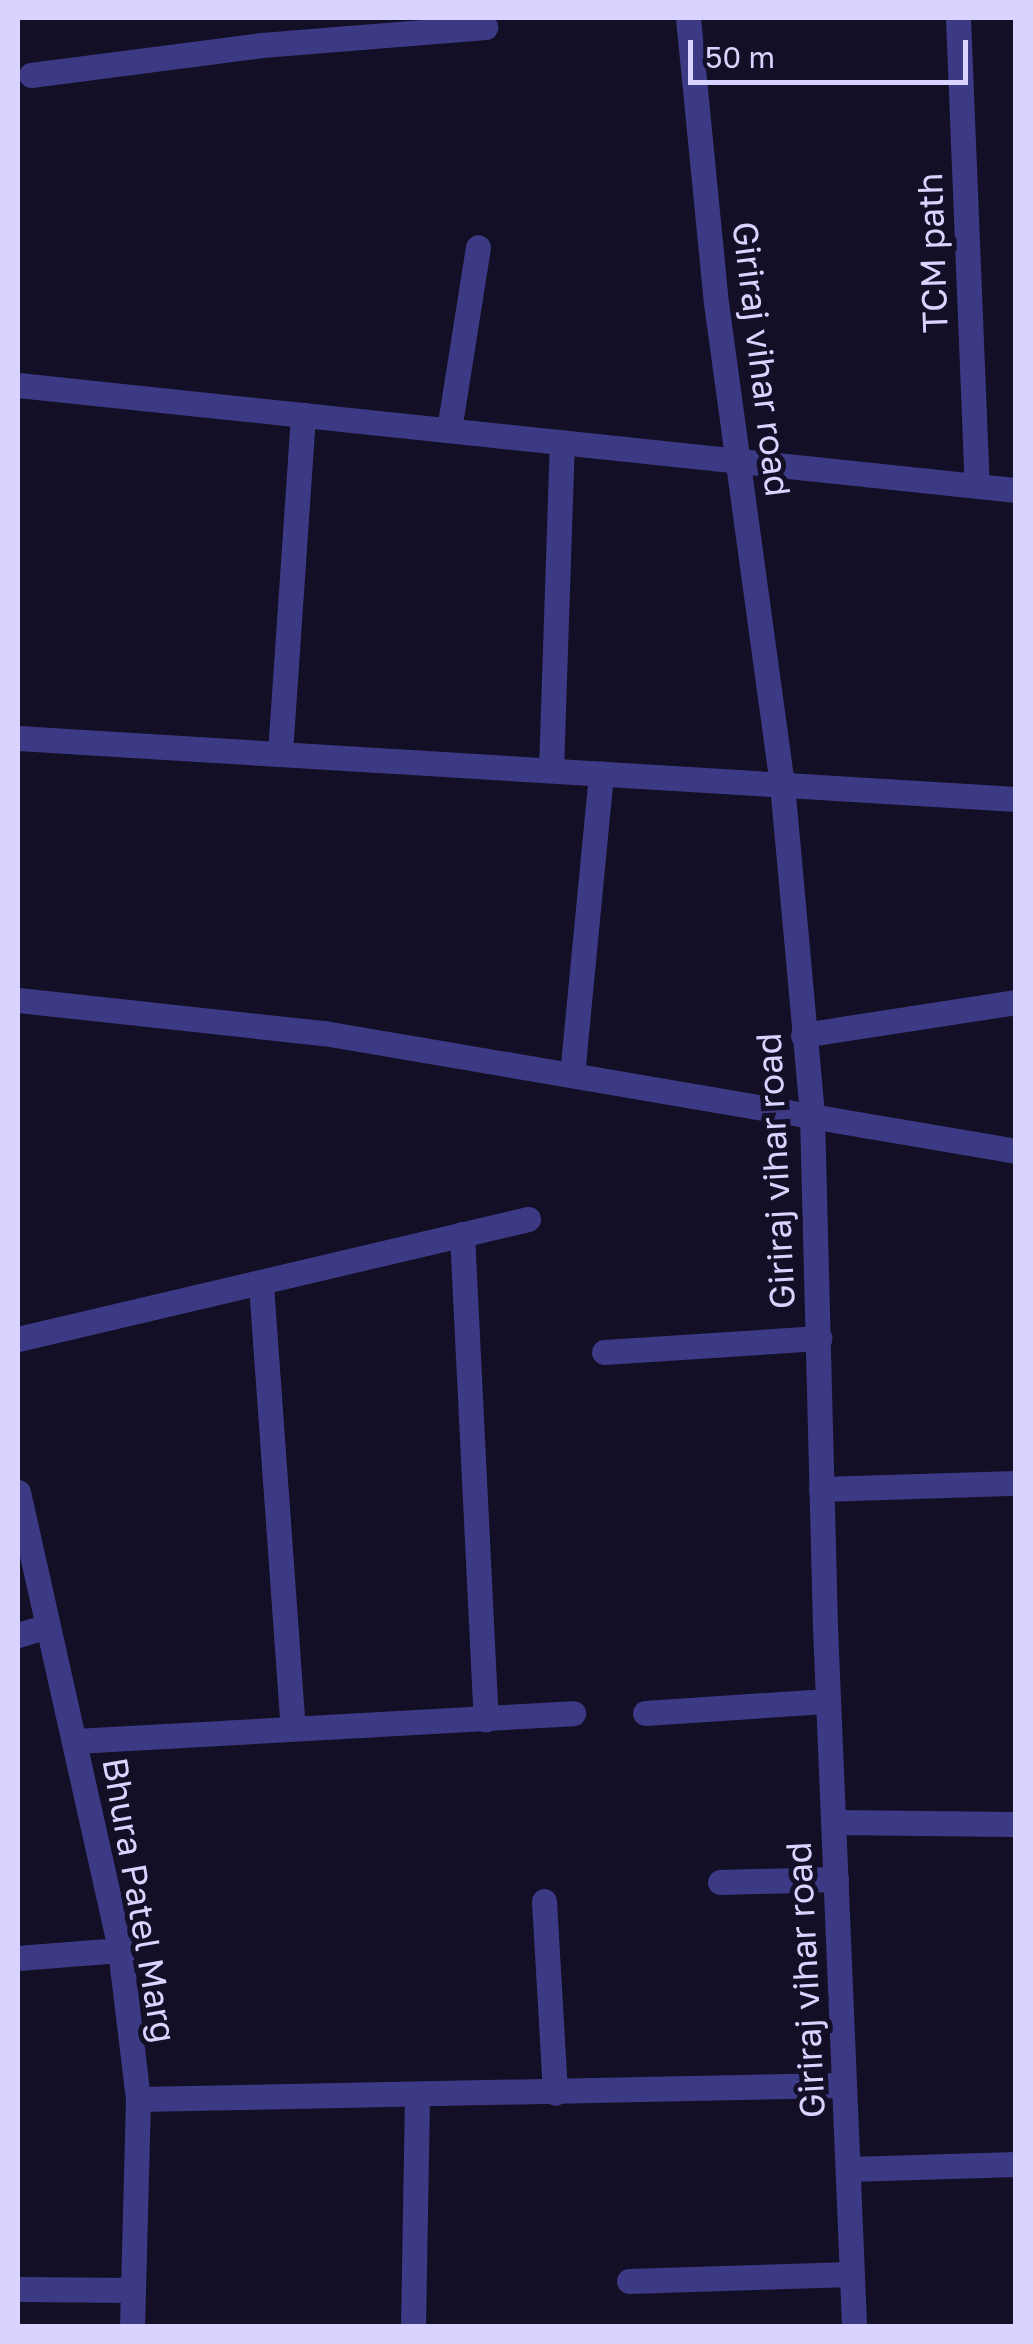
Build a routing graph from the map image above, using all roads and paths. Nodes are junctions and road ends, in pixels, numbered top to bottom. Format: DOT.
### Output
graph roads {
  1 [pos="258,18"];
  2 [pos="688,18"];
  3 [pos="958,18"];
  4 [pos="485,28"];
  5 [pos="262,44"];
  6 [pos="31,75"];
  7 [pos="478,248"];
  8 [pos="18,385"];
  9 [pos="303,415"];
  10 [pos="449,430"];
  11 [pos="562,442"];
  12 [pos="738,461"];
  13 [pos="977,486"];
  14 [pos="1016,490"];
  15 [pos="18,738"];
  16 [pos="280,752"];
  17 [pos="551,770"];
  18 [pos="601,773"];
  19 [pos="782,784"];
  20 [pos="1016,799"];
  21 [pos="18,1000"];
  22 [pos="1016,1002"];
  23 [pos="803,1035"];
  24 [pos="572,1075"];
  25 [pos="812,1116"];
  26 [pos="1016,1151"];
  27 [pos="528,1219"];
  28 [pos="462,1234"];
  29 [pos="261,1285"];
  30 [pos="18,1338"];
  31 [pos="820,1338"];
  32 [pos="604,1352"];
  33 [pos="1016,1483"];
  34 [pos="822,1489"];
  35 [pos="18,1492"];
  36 [pos="47,1626"];
  37 [pos="18,1635"];
  38 [pos="828,1701"];
  39 [pos="573,1713"];
  40 [pos="644,1713"];
  41 [pos="486,1719"];
  42 [pos="293,1728"];
  43 [pos="75,1742"];
  44 [pos="833,1822"];
  45 [pos="1014,1824"];
  46 [pos="836,1879"];
  47 [pos="720,1882"];
  48 [pos="544,1901"];
  49 [pos="120,1950"];
  50 [pos="18,1958"];
  51 [pos="843,2084"];
  52 [pos="555,2093"];
  53 [pos="417,2096"];
  54 [pos="138,2099"];
  55 [pos="1016,2164"];
  56 [pos="849,2170"];
  57 [pos="852,2274"];
  58 [pos="628,2282"];
  59 [pos="18,2290"];
  60 [pos="133,2290"];
  61 [pos="132,2326"];
  62 [pos="414,2326"];
  63 [pos="854,2326"];
  1 -- 5 [label="street"];
  2 -- 12 [label="street, Giriraj vihar road"];
  3 -- 13 [label="street, TCM path"];
  4 -- 5 [label="street"];
  5 -- 6 [label="street"];
  7 -- 10 [label="street"];
  8 -- 9 [label="street"];
  9 -- 10 [label="street"];
  9 -- 16 [label="street"];
  10 -- 11 [label="street"];
  11 -- 12 [label="street"];
  11 -- 17 [label="street"];
  12 -- 13 [label="street"];
  12 -- 19 [label="street, Giriraj vihar road"];
  13 -- 14 [label="street"];
  15 -- 16 [label="street"];
  16 -- 17 [label="street"];
  17 -- 18 [label="street"];
  18 -- 19 [label="street"];
  18 -- 24 [label="street"];
  19 -- 20 [label="street"];
  19 -- 23 [label="street, Giriraj vihar road"];
  21 -- 24 [label="street"];
  22 -- 23 [label="street"];
  23 -- 25 [label="street, Giriraj vihar road"];
  24 -- 25 [label="street"];
  25 -- 26 [label="street"];
  25 -- 31 [label="street, Giriraj vihar road"];
  27 -- 28 [label="street"];
  28 -- 29 [label="street"];
  28 -- 41 [label="street"];
  29 -- 30 [label="street"];
  29 -- 42 [label="street"];
  31 -- 32 [label="street"];
  31 -- 34 [label="street, Giriraj vihar road"];
  33 -- 34 [label="street"];
  34 -- 38 [label="street, Giriraj vihar road"];
  35 -- 36 [label="street, Bhura Patel Marg"];
  36 -- 37 [label="street"];
  36 -- 43 [label="street, Bhura Patel Marg"];
  38 -- 40 [label="street"];
  38 -- 44 [label="street, Giriraj vihar road"];
  39 -- 41 [label="street"];
  41 -- 42 [label="street"];
  42 -- 43 [label="street"];
  43 -- 49 [label="street, Bhura Patel Marg"];
  44 -- 45 [label="street"];
  44 -- 46 [label="street, Giriraj vihar road"];
  46 -- 47 [label="street"];
  46 -- 51 [label="street, Giriraj vihar road"];
  48 -- 52 [label="street"];
  49 -- 50 [label="street"];
  49 -- 54 [label="street, Bhura Patel Marg"];
  51 -- 52 [label="street"];
  51 -- 56 [label="street, Giriraj vihar road"];
  52 -- 53 [label="street"];
  53 -- 54 [label="street"];
  53 -- 62 [label="street"];
  54 -- 60 [label="street, Bhura Patel Marg"];
  55 -- 56 [label="street"];
  56 -- 57 [label="street, Giriraj vihar road"];
  57 -- 58 [label="street"];
  57 -- 63 [label="street, Giriraj vihar road"];
  59 -- 60 [label="street"];
  60 -- 61 [label="street, Bhura Patel Marg"];
}
